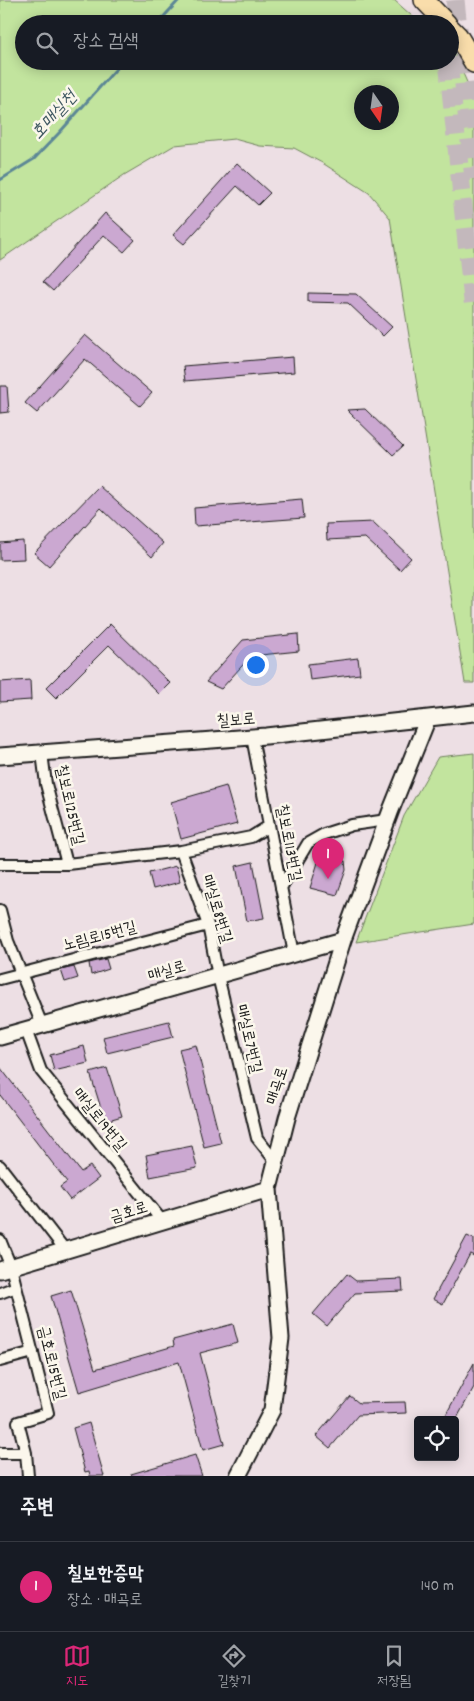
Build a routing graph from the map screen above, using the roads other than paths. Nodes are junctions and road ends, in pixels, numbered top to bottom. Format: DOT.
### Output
graph roads {
  1 [pos="424,0"];
  2 [pos="438,15"];
  3 [pos="459,38"];
  4 [pos="474,63"];
  5 [pos="474,712"];
  6 [pos="428,718"];
  7 [pos="252,737"];
  8 [pos="42,753"];
  9 [pos="0,756"];
  10 [pos="387,820"];
  11 [pos="269,826"];
  12 [pos="182,851"];
  13 [pos="0,864"];
  14 [pos="67,864"];
  15 [pos="281,888"];
  16 [pos="0,910"];
  17 [pos="208,924"];
  18 [pos="343,940"];
  19 [pos="294,954"];
  20 [pos="21,973"];
  21 [pos="218,976"];
  22 [pos="0,978"];
  23 [pos="42,1026"];
  24 [pos="26,1030"];
  25 [pos="0,1037"];
  26 [pos="276,1162"];
  27 [pos="0,1166"];
  28 [pos="12,1181"];
  29 [pos="0,1185"];
  30 [pos="269,1188"];
  31 [pos="162,1221"];
  32 [pos="0,1240"];
  33 [pos="66,1250"];
  34 [pos="6,1269"];
  35 [pos="16,1287"];
  36 [pos="0,1293"];
  37 [pos="33,1352"];
  38 [pos="0,1361"];
  39 [pos="0,1453"];
  40 [pos="26,1453"];
  41 [pos="28,1476"];
  42 [pos="238,1476"];
  1 -- 2 [label="highway"];
  3 -- 4 [label="highway"];
  5 -- 6 [label="street, 칠보로"];
  6 -- 7 [label="street, 칠보로"];
  6 -- 10 [label="street, 매곡로"];
  7 -- 8 [label="street, 칠보로"];
  7 -- 11 [label="street, 칠보로113번길"];
  8 -- 9 [label="street, 칠보로"];
  8 -- 14 [label="street, 칠보로125번길"];
  10 -- 15 [label="street"];
  10 -- 18 [label="street, 매곡로"];
  11 -- 12 [label="street"];
  11 -- 15 [label="street, 칠보로113번길"];
  12 -- 14 [label="street"];
  12 -- 17 [label="street, 매실로8번길"];
  13 -- 14 [label="street"];
  15 -- 19 [label="street, 칠보로113번길"];
  16 -- 20 [label="street"];
  17 -- 20 [label="street, 노림로15번길"];
  17 -- 21 [label="street, 매실로8번길"];
  18 -- 19 [label="street, 매실로"];
  18 -- 26 [label="street, 매곡로"];
  19 -- 21 [label="street, 매실로"];
  20 -- 22 [label="street, 노림로15번길"];
  20 -- 23 [label="street"];
  21 -- 23 [label="street, 매실로"];
  21 -- 26 [label="street, 매실로7번길"];
  23 -- 24 [label="street, 매실로"];
  24 -- 25 [label="street, 매실로"];
  24 -- 31 [label="street, 매실로19번길"];
  26 -- 30 [label="street, 매곡로"];
  27 -- 28 [label="street"];
  28 -- 29 [label="street"];
  28 -- 33 [label="street"];
  30 -- 31 [label="street, 금호로"];
  30 -- 42 [label="street, 매곡로"];
  31 -- 33 [label="street, 금호로"];
  32 -- 34 [label="street, 금호로15번길"];
  33 -- 34 [label="street, 금호로"];
  34 -- 35 [label="street, 금호로15번길"];
  35 -- 36 [label="street"];
  35 -- 37 [label="street, 금호로15번길"];
  37 -- 38 [label="street"];
  37 -- 40 [label="street, 금호로15번길"];
  39 -- 40 [label="street"];
  40 -- 41 [label="street, 금호로15번길"];
}
